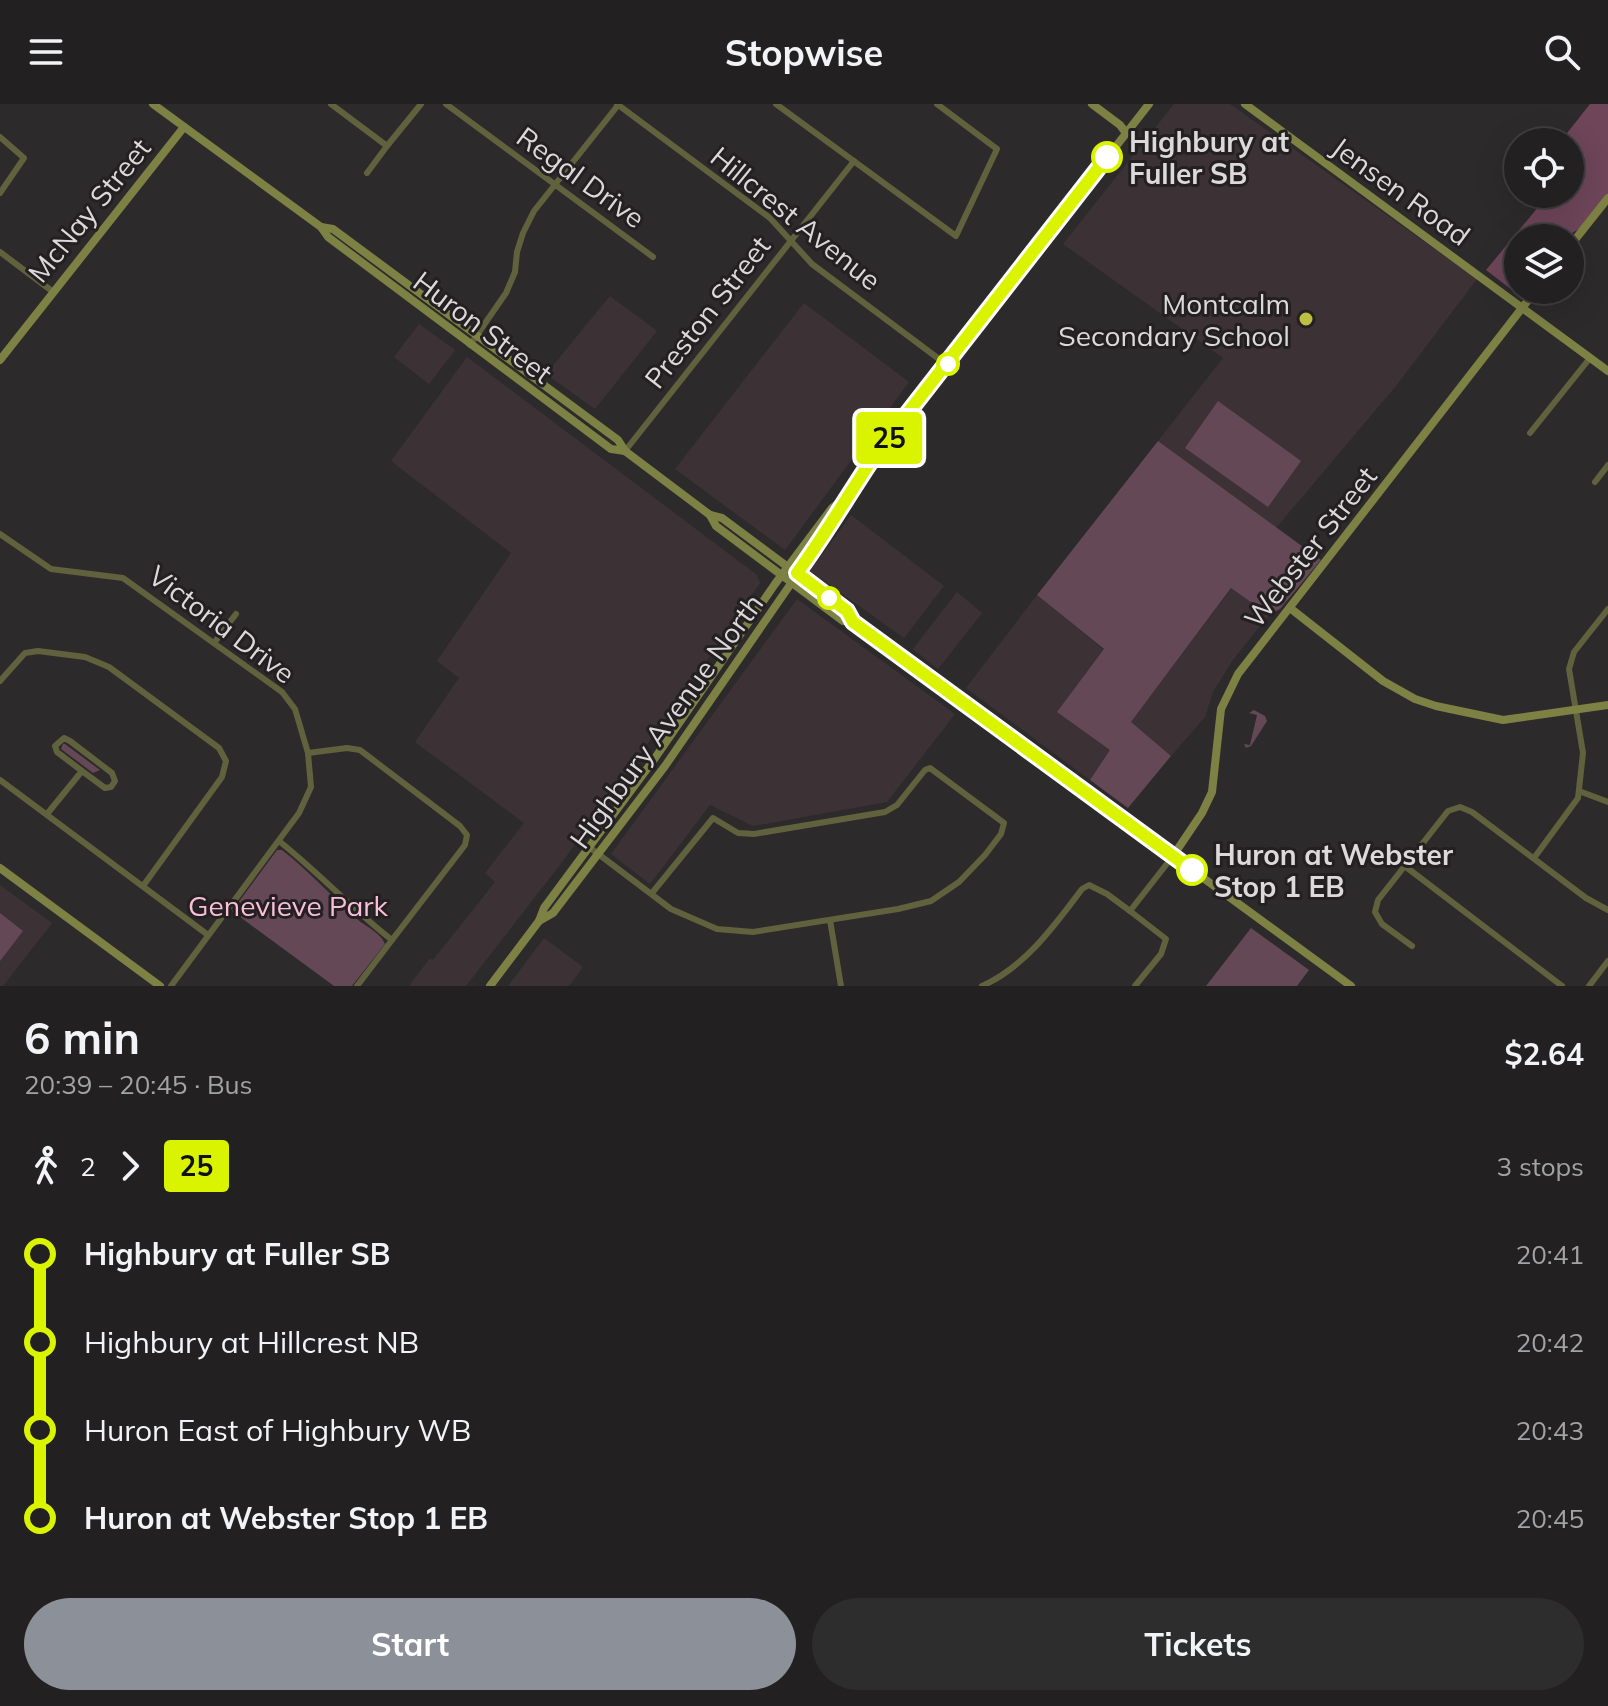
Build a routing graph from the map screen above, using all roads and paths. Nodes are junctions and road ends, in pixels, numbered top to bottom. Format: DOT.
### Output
graph roads {
  1 [pos="153,104"];
  2 [pos="331,104"];
  3 [pos="421,104"];
  4 [pos="446,104"];
  5 [pos="618,104"];
  6 [pos="776,104"];
  7 [pos="937,104"];
  8 [pos="1092,104"];
  9 [pos="1149,104"];
  10 [pos="1245,104"];
  11 [pos="184,127"];
  12 [pos="1126,133"];
  13 [pos="0,137"];
  14 [pos="387,146"];
  15 [pos="854,161"];
  16 [pos="367,173"];
  17 [pos="555,186"];
  18 [pos="0,193"];
  19 [pos="1608,198"];
  20 [pos="321,227"];
  21 [pos="1584,228"];
  22 [pos="791,241"];
  23 [pos="0,252"];
  24 [pos="653,257"];
  25 [pos="52,291"];
  26 [pos="1525,304"];
  27 [pos="1523,307"];
  28 [pos="476,336"];
  29 [pos="470,345"];
  30 [pos="1590,358"];
  31 [pos="0,360"];
  32 [pos="947,365"];
  33 [pos="1608,371"];
  34 [pos="1530,433"];
  35 [pos="625,451"];
  36 [pos="1608,465"];
  37 [pos="1595,482"];
  38 [pos="845,499"];
  39 [pos="710,515"];
  40 [pos="0,534"];
  41 [pos="789,567"];
  42 [pos="797,573"];
  43 [pos="781,576"];
  44 [pos="791,583"];
  45 [pos="1290,608"];
  46 [pos="1608,609"];
  47 [pos="236,614"];
  48 [pos="853,622"];
  49 [pos="214,643"];
  50 [pos="0,681"];
  51 [pos="1608,705"];
  52 [pos="1575,710"];
  53 [pos="308,753"];
  54 [pos="82,771"];
  55 [pos="0,780"];
  56 [pos="1579,791"];
  57 [pos="1608,802"];
  58 [pos="47,814"];
  59 [pos="279,841"];
  60 [pos="589,847"];
  61 [pos="597,854"];
  62 [pos="1173,856"];
  63 [pos="1534,858"];
  64 [pos="1406,867"];
  65 [pos="0,868"];
  66 [pos="143,886"];
  67 [pos="652,893"];
  68 [pos="1608,910"];
  69 [pos="1130,911"];
  70 [pos="830,920"];
  71 [pos="539,921"];
  72 [pos="208,935"];
  73 [pos="392,940"];
  74 [pos="1412,946"];
  75 [pos="1608,961"];
  76 [pos="160,986"];
  77 [pos="171,986"];
  78 [pos="357,986"];
  79 [pos="490,986"];
  80 [pos="841,986"];
  81 [pos="982,986"];
  82 [pos="1135,986"];
  83 [pos="1351,986"];
  84 [pos="1562,986"];
  85 [pos="1589,986"];
  1 -- 11 [label="main road, Huron Street"];
  2 -- 14 [label="street"];
  3 -- 14 [label="street"];
  4 -- 17 [label="street, Regal Drive"];
  5 -- 17 [label="street"];
  5 -- 22 [label="street, Hillcrest Avenue"];
  6 -- 15 [label="street"];
  7 -- 15 [label="street"];
  8 -- 12 [label="main road"];
  9 -- 12 [label="main road, Highbury Avenue North"];
  10 -- 27 [label="main road, Jensen Road"];
  11 -- 20 [label="main road, Huron Street"];
  11 -- 25 [label="main road, McNay Street"];
  12 -- 32 [label="main road, Highbury Avenue North"];
  13 -- 18 [label="street"];
  14 -- 16 [label="street"];
  15 -- 22 [label="street, Preston Street"];
  17 -- 24 [label="street, Regal Drive"];
  17 -- 28 [label="street"];
  19 -- 21 [label="main road"];
  20 -- 28 [label="main road, Huron Street"];
  20 -- 29 [label="main road, Huron Street"];
  22 -- 32 [label="street, Hillcrest Avenue"];
  22 -- 35 [label="street, Preston Street"];
  23 -- 25 [label="street"];
  25 -- 31 [label="main road, McNay Street"];
  26 -- 27 [label="main road, Webster Street"];
  27 -- 30 [label="main road, Jensen Road"];
  27 -- 45 [label="main road, Webster Street"];
  28 -- 29 [label="street"];
  28 -- 35 [label="main road, Huron Street"];
  29 -- 35 [label="main road, Huron Street"];
  30 -- 33 [label="main road, Jensen Road"];
  30 -- 34 [label="street"];
  32 -- 38 [label="main road, Highbury Avenue North"];
  35 -- 39 [label="main road, Huron Street"];
  36 -- 37 [label="street"];
  38 -- 41 [label="main road, Highbury Avenue North"];
  38 -- 42 [label="main road, Highbury Avenue North"];
  39 -- 41 [label="main road, Huron Street"];
  39 -- 43 [label="main road, Huron Street"];
  40 -- 49 [label="street, Victoria Drive"];
  41 -- 42 [label="main road, Huron Street"];
  41 -- 43 [label="main road, Highbury Avenue North"];
  42 -- 44 [label="main road, Highbury Avenue North"];
  42 -- 48 [label="main road, Huron Street"];
  43 -- 44 [label="main road, Huron Street"];
  43 -- 60 [label="main road, Highbury Avenue North"];
  44 -- 48 [label="main road, Huron Street"];
  44 -- 61 [label="main road, Highbury Avenue North"];
  45 -- 52 [label="main road"];
  45 -- 62 [label="main road, Webster Street"];
  46 -- 52 [label="street"];
  47 -- 49 [label="street"];
  48 -- 62 [label="main road, Huron Street"];
  49 -- 53 [label="street, Victoria Drive"];
  50 -- 66 [label="street"];
  51 -- 52 [label="main road"];
  52 -- 56 [label="street"];
  53 -- 59 [label="street, Victoria Drive"];
  53 -- 73 [label="street"];
  54 -- 54 [label="street"];
  54 -- 58 [label="street"];
  55 -- 58 [label="street"];
  56 -- 57 [label="street"];
  56 -- 63 [label="street"];
  58 -- 66 [label="street"];
  59 -- 72 [label="street, Victoria Drive"];
  59 -- 73 [label="street"];
  60 -- 61 [label="street"];
  60 -- 71 [label="main road, Highbury Avenue North"];
  61 -- 67 [label="street"];
  61 -- 71 [label="main road, Highbury Avenue North"];
  62 -- 69 [label="street"];
  62 -- 83 [label="main road, Huron Street"];
  63 -- 64 [label="street"];
  63 -- 68 [label="street"];
  64 -- 74 [label="street"];
  64 -- 84 [label="street"];
  65 -- 76 [label="main road"];
  66 -- 72 [label="street"];
  67 -- 70 [label="street"];
  67 -- 70 [label="street"];
  69 -- 81 [label="street"];
  69 -- 82 [label="street"];
  70 -- 80 [label="street"];
  71 -- 79 [label="main road, Highbury Avenue North"];
  72 -- 77 [label="street, Victoria Drive"];
  73 -- 78 [label="street"];
  75 -- 85 [label="street"];
}
